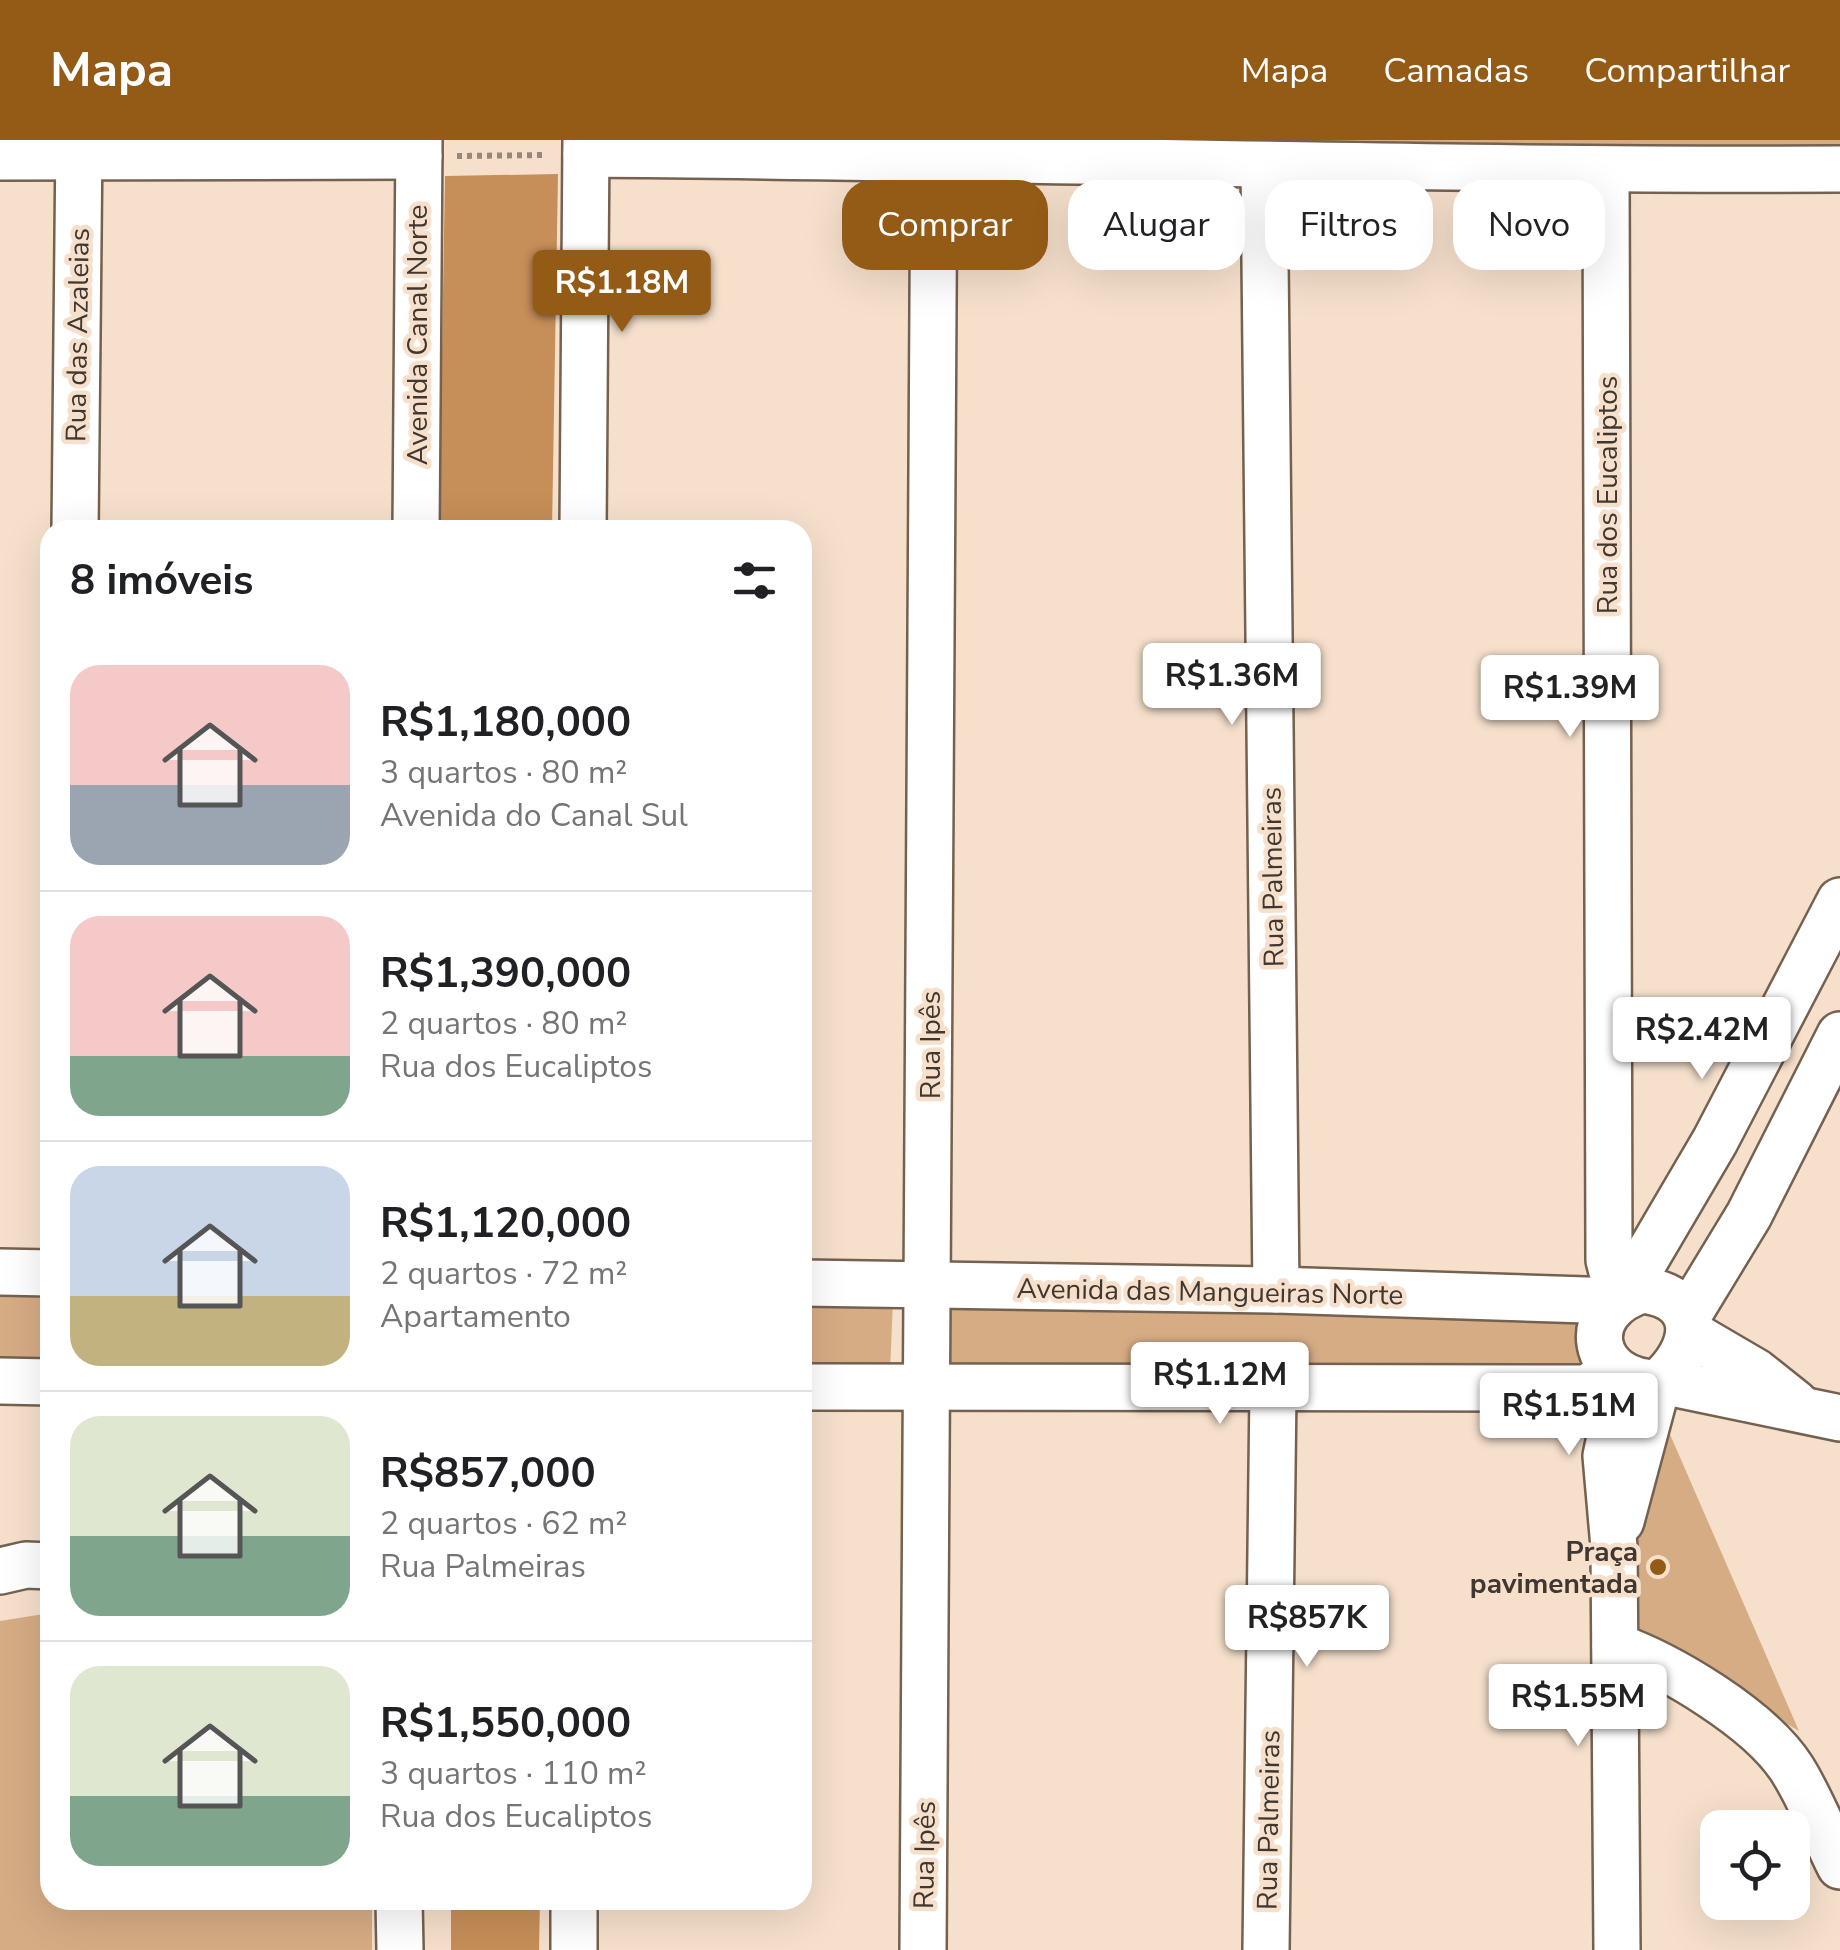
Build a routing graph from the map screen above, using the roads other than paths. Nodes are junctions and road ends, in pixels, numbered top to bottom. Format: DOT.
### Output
graph roads {
  1 [pos="934,148"];
  2 [pos="79,149"];
  3 [pos="576,150"];
  4 [pos="430,151"];
  5 [pos="0,157"];
  6 [pos="1264,165"];
  7 [pos="1840,169"];
  8 [pos="1606,170"];
  9 [pos="74,520"];
  10 [pos="416,520"];
  11 [pos="583,520"];
  12 [pos="1840,901"];
  13 [pos="1840,1035"];
  14 [pos="0,1272"];
  15 [pos="40,1272"];
  16 [pos="812,1282"];
  17 [pos="929,1286"];
  18 [pos="1276,1290"];
  19 [pos="1620,1298"];
  20 [pos="1689,1326"];
  21 [pos="1639,1378"];
  22 [pos="0,1381"];
  23 [pos="40,1382"];
  24 [pos="812,1387"];
  25 [pos="929,1387"];
  26 [pos="1274,1390"];
  27 [pos="1824,1416"];
  28 [pos="40,1566"];
  29 [pos="0,1571"];
  30 [pos="1614,1646"];
  31 [pos="1840,1866"];
  32 [pos="399,1910"];
  33 [pos="574,1910"];
  34 [pos="400,1950"];
  35 [pos="574,1950"];
  36 [pos="923,1950"];
  37 [pos="1266,1950"];
  38 [pos="1617,1950"];
  1 -- 3 [label="street"];
  1 -- 6 [label="street"];
  1 -- 17 [label="street, Rua Ipês"];
  2 -- 4 [label="street"];
  2 -- 5 [label="street"];
  2 -- 9 [label="street, Rua das Azaleias"];
  3 -- 11 [label="street"];
  4 -- 10 [label="street, Avenida Canal Norte"];
  6 -- 8 [label="street"];
  6 -- 18 [label="street, Rua Palmeiras"];
  7 -- 8 [label="street"];
  8 -- 19 [label="street, Rua dos Eucaliptos"];
  12 -- 19 [label="street"];
  13 -- 20 [label="street"];
  14 -- 15 [label="street"];
  16 -- 17 [label="street, Avenida das Mangueiras Norte"];
  17 -- 18 [label="street, Avenida das Mangueiras Norte"];
  17 -- 25 [label="street, Rua Ipês"];
  18 -- 19 [label="street, Avenida das Mangueiras Norte"];
  19 -- 20 [label="street"];
  19 -- 21 [label="street"];
  20 -- 21 [label="street"];
  20 -- 27 [label="street"];
  21 -- 26 [label="street"];
  21 -- 27 [label="street"];
  21 -- 30 [label="street"];
  22 -- 23 [label="street"];
  24 -- 25 [label="street"];
  25 -- 26 [label="street"];
  25 -- 36 [label="street, Rua Ipês"];
  26 -- 37 [label="street, Rua Palmeiras"];
  28 -- 29 [label="street"];
  30 -- 31 [label="street"];
  30 -- 38 [label="street"];
  32 -- 34 [label="street"];
  33 -- 35 [label="street"];
}
